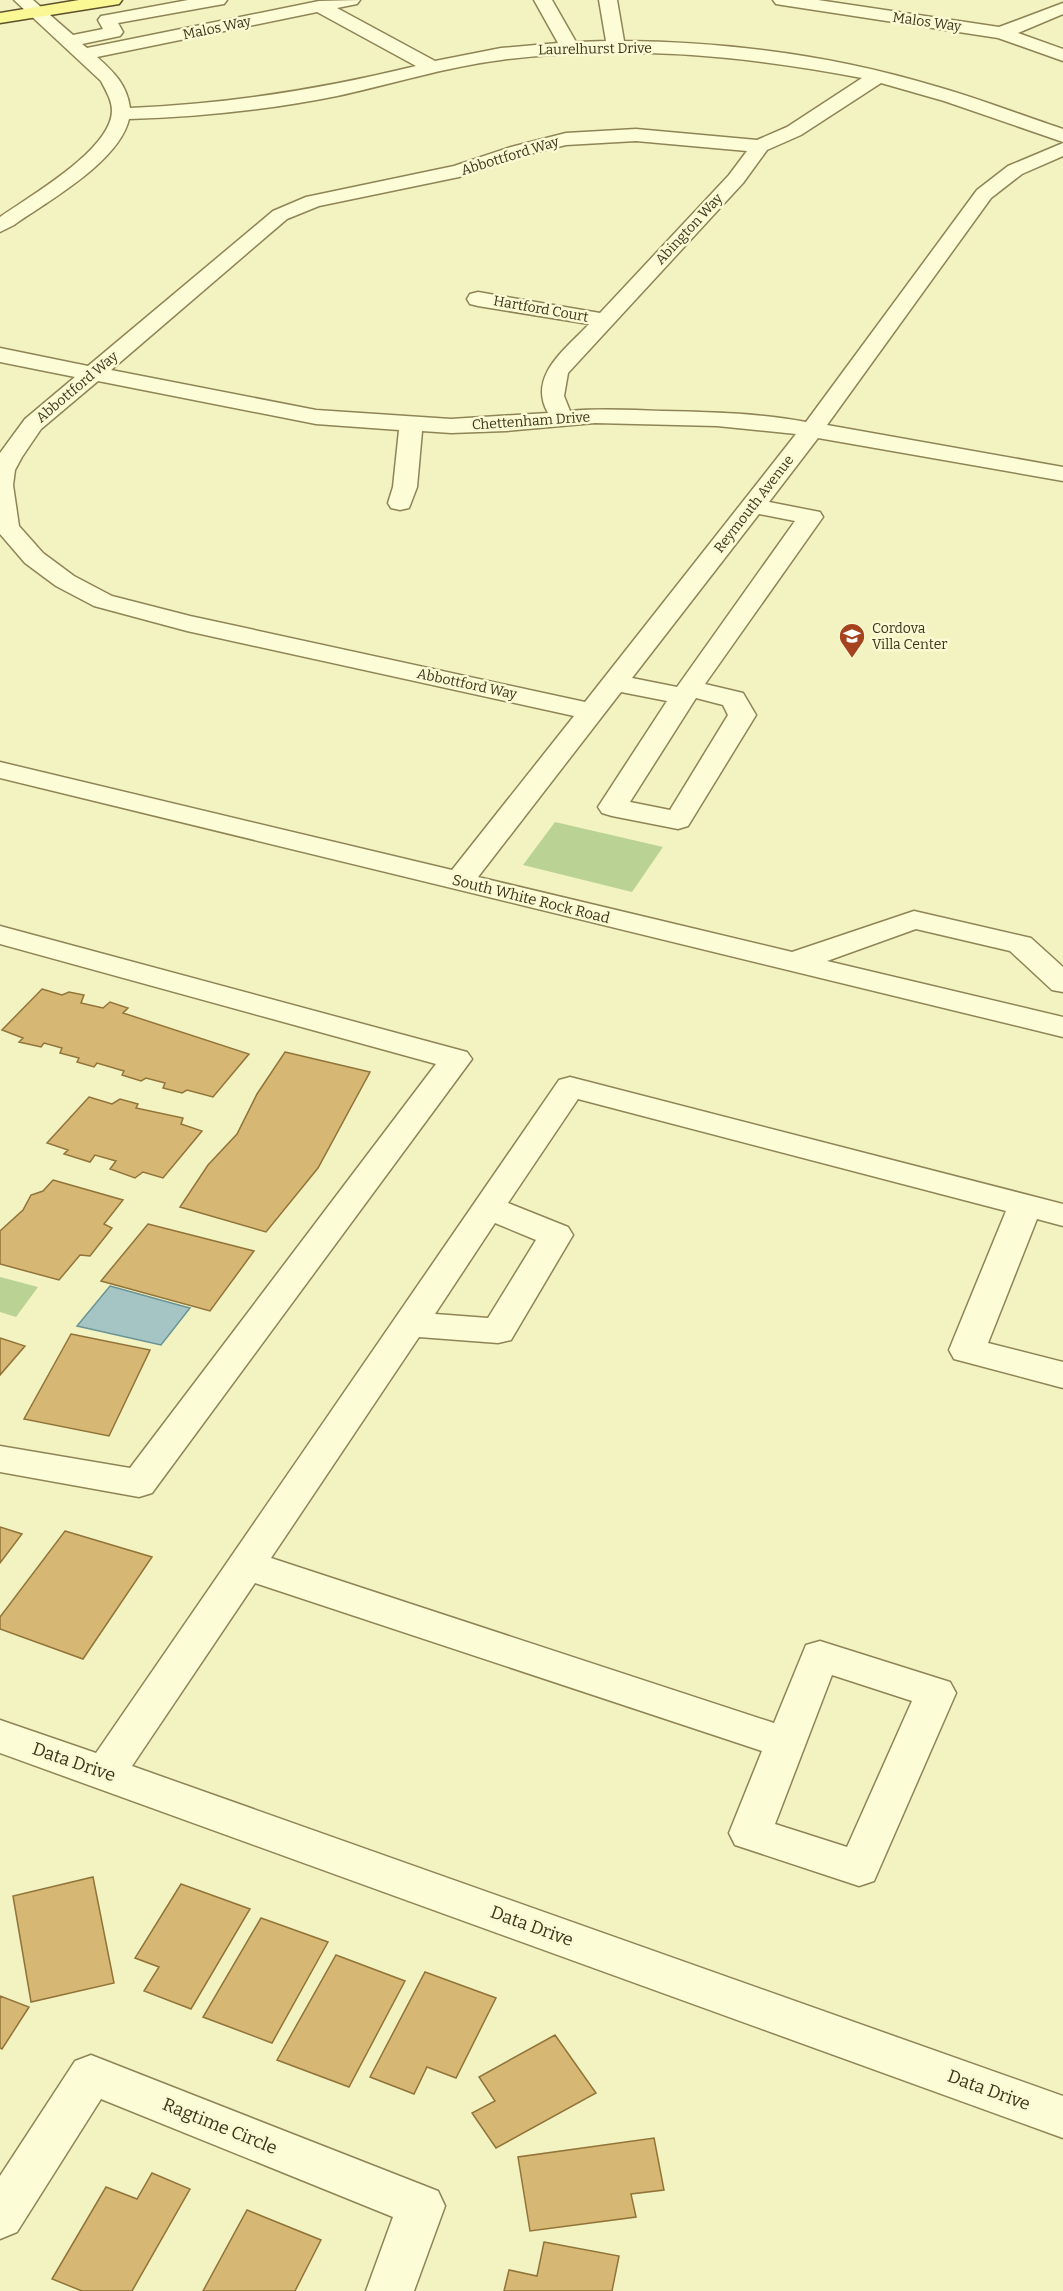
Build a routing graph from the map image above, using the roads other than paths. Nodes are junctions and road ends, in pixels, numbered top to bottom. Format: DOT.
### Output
graph roads {
  1 [pos="113,0"];
  2 [pos="218,0"];
  3 [pos="351,0"];
  4 [pos="543,0"];
  5 [pos="608,0"];
  6 [pos="782,0"];
  7 [pos="0,3"];
  8 [pos="26,4"];
  9 [pos="846,4"];
  10 [pos="319,6"];
  11 [pos="1063,8"];
  12 [pos="0,18"];
  13 [pos="1001,33"];
  14 [pos="616,47"];
  15 [pos="75,48"];
  16 [pos="570,48"];
  17 [pos="1063,55"];
  18 [pos="431,66"];
  19 [pos="877,77"];
  20 [pos="121,114"];
  21 [pos="1063,136"];
  22 [pos="760,146"];
  23 [pos="1063,149"];
  24 [pos="0,226"];
  25 [pos="478,298"];
  26 [pos="604,320"];
  27 [pos="0,355"];
  28 [pos="95,373"];
  29 [pos="564,419"];
  30 [pos="411,425"];
  31 [pos="812,430"];
  32 [pos="1063,474"];
  33 [pos="400,503"];
  34 [pos="753,506"];
  35 [pos="4,529"];
  36 [pos="613,683"];
  37 [pos="687,692"];
  38 [pos="591,711"];
  39 [pos="0,770"];
  40 [pos="459,881"];
  41 [pos="0,935"];
  42 [pos="794,962"];
  43 [pos="1063,983"];
  44 [pos="1063,1028"];
  45 [pos="1026,1205"];
  46 [pos="488,1208"];
  47 [pos="1063,1215"];
  48 [pos="410,1324"];
  49 [pos="1063,1375"];
  50 [pos="0,1459"];
  51 [pos="246,1565"];
  52 [pos="0,1736"];
  53 [pos="786,1743"];
  54 [pos="105,1773"];
  55 [pos="1063,2117"];
  56 [pos="0,2217"];
  57 [pos="390,2291"];
  1 -- 8 [label="main road"];
  2 -- 15 [label="street"];
  3 -- 10 [label="street, Malos Way"];
  4 -- 16 [label="street"];
  5 -- 14 [label="street"];
  6 -- 9 [label="street, Malos Way"];
  7 -- 8 [label="main road"];
  8 -- 12 [label="main road"];
  8 -- 15 [label="street"];
  9 -- 13 [label="street, Malos Way"];
  10 -- 15 [label="street, Malos Way"];
  10 -- 18 [label="street"];
  11 -- 13 [label="street"];
  13 -- 17 [label="street, Malos Way"];
  14 -- 16 [label="street, Laurelhurst Drive"];
  14 -- 19 [label="street, Laurelhurst Drive"];
  15 -- 20 [label="street"];
  16 -- 18 [label="street, Laurelhurst Drive"];
  18 -- 20 [label="street, Laurelhurst Drive"];
  19 -- 21 [label="street, Laurelhurst Drive"];
  19 -- 22 [label="street, Abington Way"];
  20 -- 24 [label="street"];
  22 -- 26 [label="street, Abington Way"];
  22 -- 28 [label="street, Abbottford Way"];
  23 -- 31 [label="street, Reymouth Avenue"];
  25 -- 26 [label="street, Hartford Court"];
  26 -- 29 [label="street, Abington Way"];
  27 -- 28 [label="street, Chettenham Drive"];
  28 -- 30 [label="street, Chettenham Drive"];
  28 -- 35 [label="street, Abbottford Way"];
  29 -- 30 [label="street, Chettenham Drive"];
  29 -- 31 [label="street, Chettenham Drive"];
  30 -- 33 [label="street"];
  31 -- 32 [label="street, Chettenham Drive"];
  31 -- 34 [label="street, Reymouth Avenue"];
  34 -- 36 [label="street, Reymouth Avenue"];
  34 -- 37 [label="street"];
  35 -- 38 [label="street, Abbottford Way"];
  36 -- 37 [label="street"];
  36 -- 38 [label="street, Reymouth Avenue"];
  37 -- 37 [label="street"];
  38 -- 40 [label="street, Reymouth Avenue"];
  39 -- 40 [label="street, South White Rock Road"];
  40 -- 42 [label="street, South White Rock Road"];
  41 -- 50 [label="street"];
  42 -- 43 [label="street"];
  42 -- 44 [label="street, South White Rock Road"];
  45 -- 46 [label="street"];
  45 -- 47 [label="street"];
  45 -- 49 [label="street"];
  46 -- 48 [label="street"];
  46 -- 48 [label="street"];
  48 -- 51 [label="street"];
  51 -- 53 [label="street"];
  51 -- 54 [label="street"];
  52 -- 54 [label="street, Data Drive"];
  53 -- 53 [label="street"];
  54 -- 55 [label="street, Data Drive"];
  56 -- 57 [label="street, Ragtime Circle"];
}
